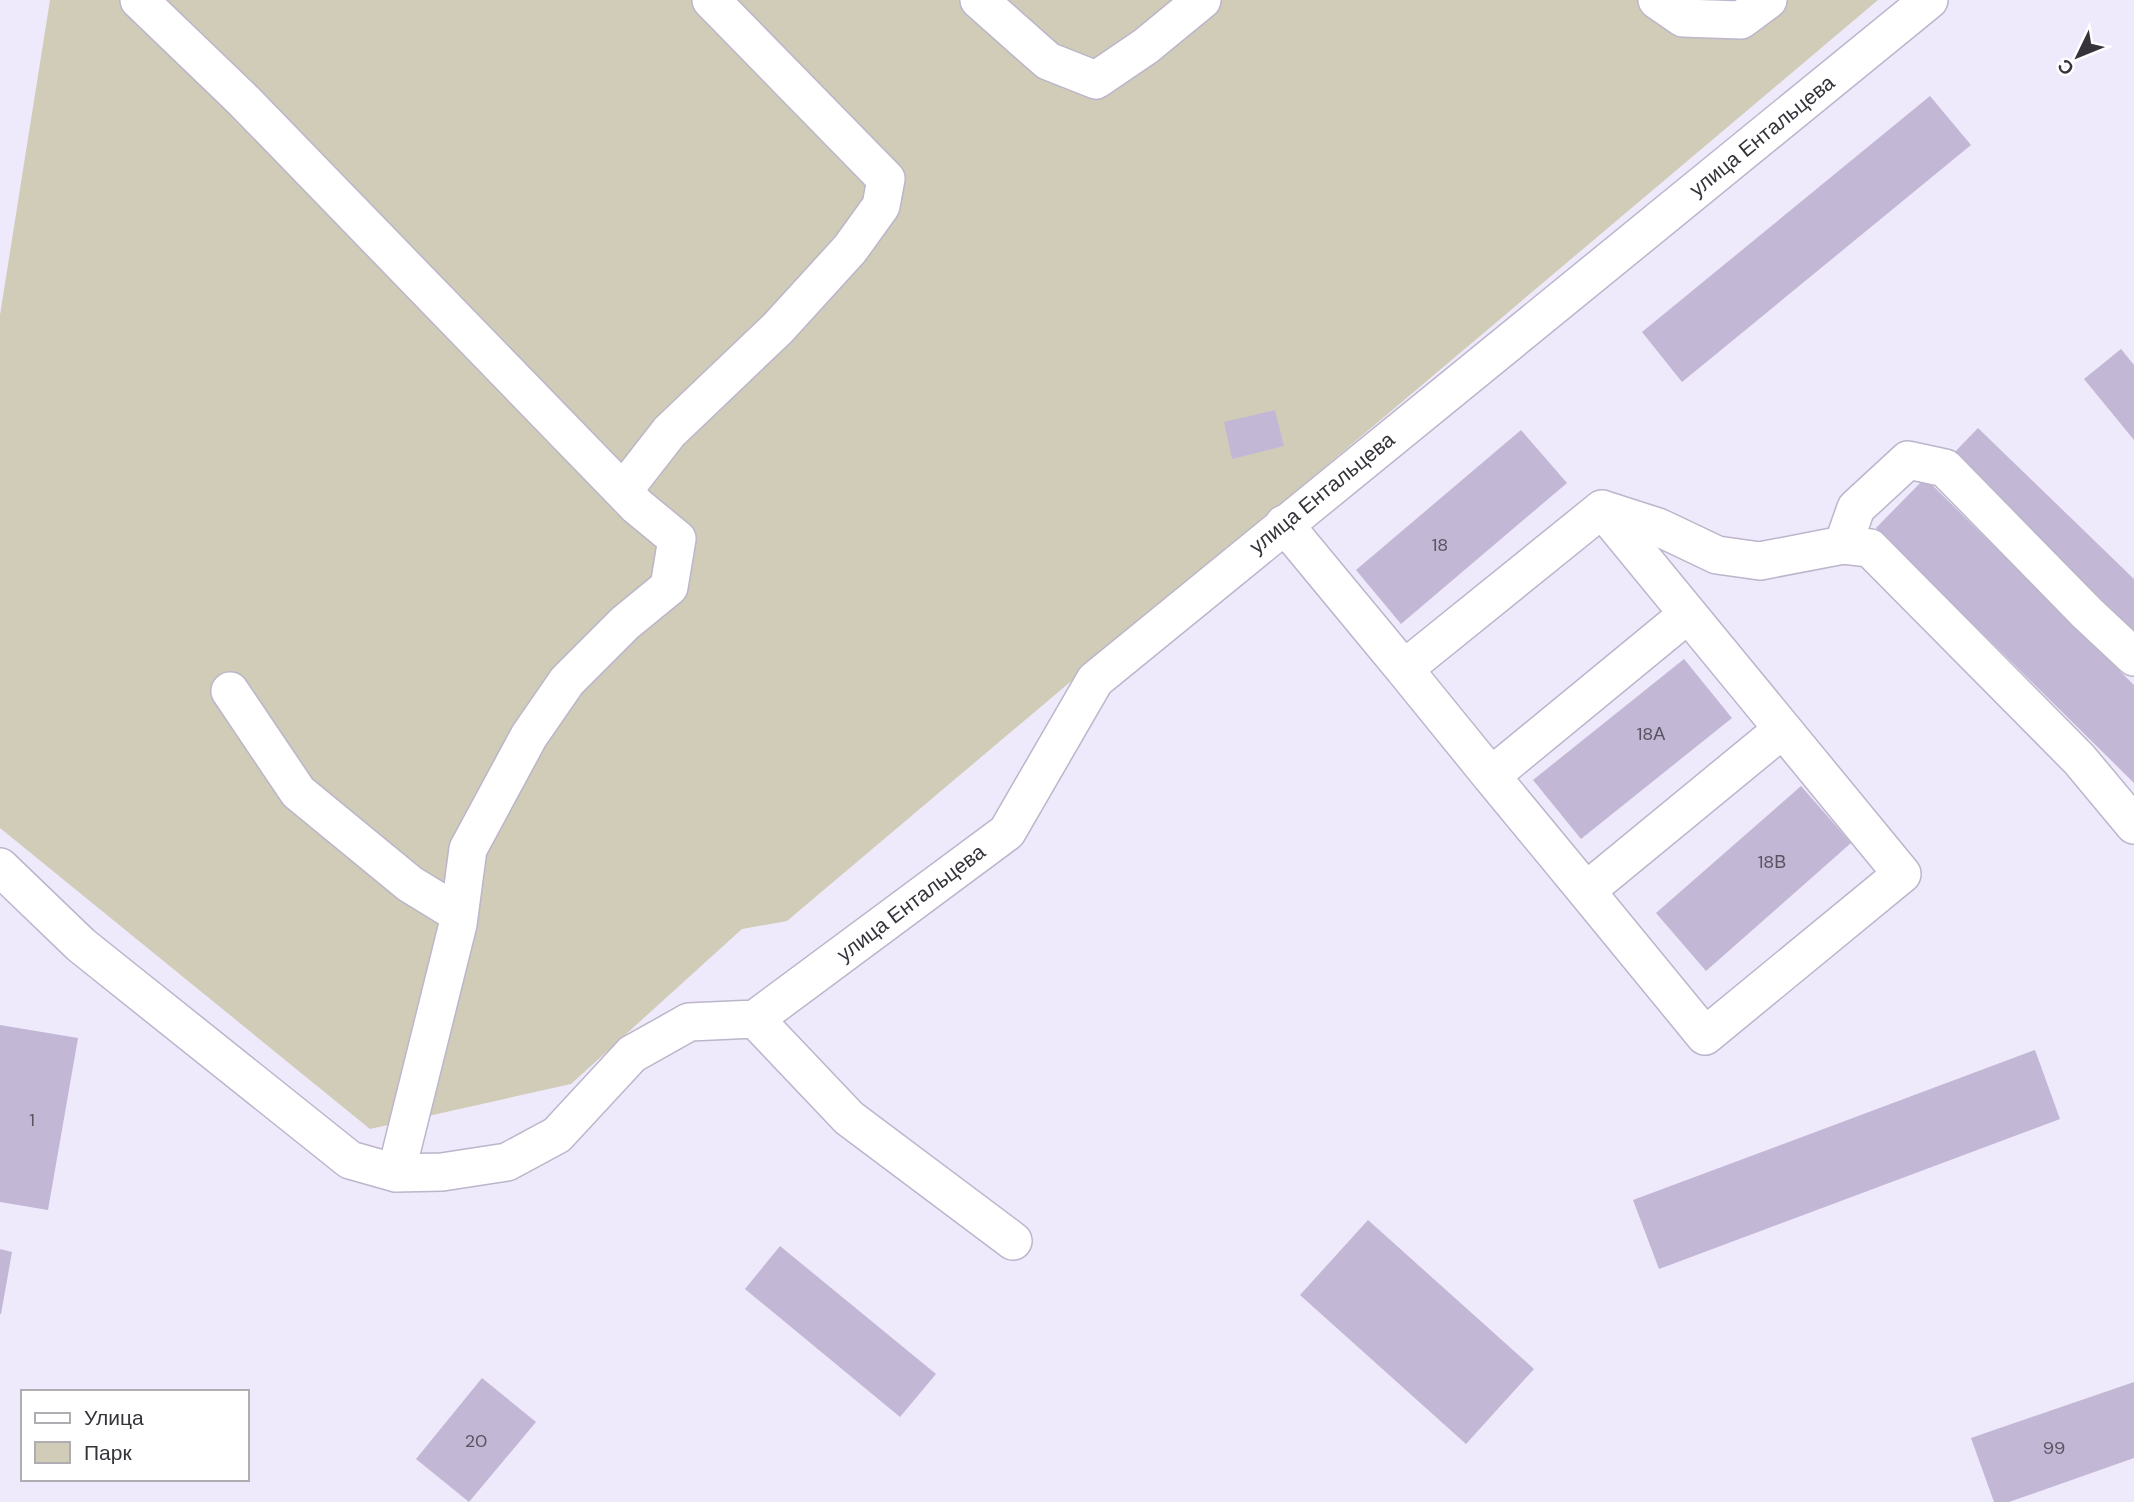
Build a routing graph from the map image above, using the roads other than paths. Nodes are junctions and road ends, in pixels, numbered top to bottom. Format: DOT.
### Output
graph roads {
  1 [pos="139,0"];
  2 [pos="711,0"];
  3 [pos="979,0"];
  4 [pos="1202,0"];
  5 [pos="1657,0"];
  6 [pos="1768,0"];
  7 [pos="1929,0"];
  8 [pos="623,491"];
  9 [pos="1602,509"];
  10 [pos="1283,524"];
  11 [pos="1843,545"];
  12 [pos="1688,614"];
  13 [pos="2134,657"];
  14 [pos="1404,669"];
  15 [pos="230,691"];
  16 [pos="1783,729"];
  17 [pos="1491,776"];
  18 [pos="2134,825"];
  19 [pos="0,867"];
  20 [pos="1586,891"];
  21 [pos="459,914"];
  22 [pos="755,1019"];
  23 [pos="396,1173"];
  24 [pos="1013,1241"];
  1 -- 8 [label="street"];
  2 -- 8 [label="street"];
  3 -- 4 [label="street"];
  5 -- 6 [label="street"];
  7 -- 10 [label="street, улица Ентальцева"];
  8 -- 21 [label="street"];
  9 -- 11 [label="street"];
  9 -- 12 [label="street"];
  9 -- 14 [label="street"];
  10 -- 14 [label="street"];
  10 -- 22 [label="street, улица Ентальцева"];
  11 -- 13 [label="street"];
  11 -- 18 [label="street"];
  12 -- 16 [label="street"];
  12 -- 17 [label="street"];
  14 -- 17 [label="street"];
  15 -- 21 [label="street"];
  16 -- 20 [label="street"];
  16 -- 20 [label="street"];
  17 -- 20 [label="street"];
  19 -- 23 [label="street"];
  21 -- 23 [label="street"];
  22 -- 23 [label="street"];
  22 -- 24 [label="street"];
}
